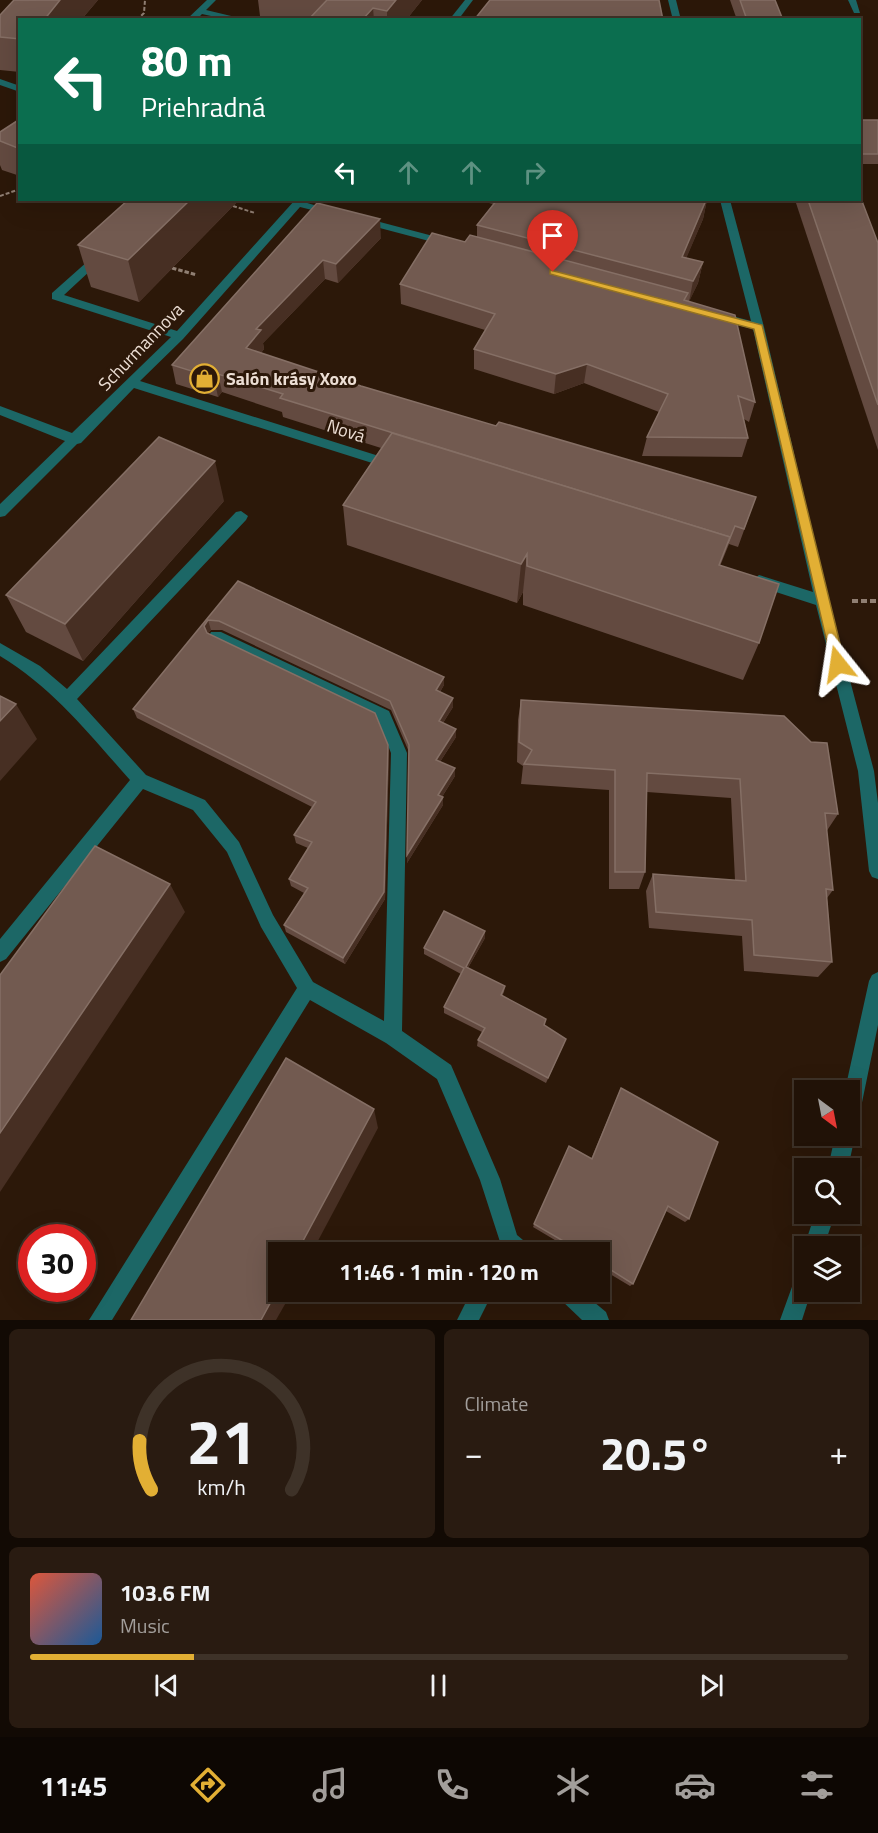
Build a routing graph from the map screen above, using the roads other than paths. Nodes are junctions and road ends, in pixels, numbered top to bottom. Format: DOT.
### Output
graph roads {
  1 [pos="212,0"];
  2 [pos="470,0"];
  3 [pos="672,0"];
  4 [pos="852,0"];
  5 [pos="200,11"];
  6 [pos="857,11"];
  7 [pos="192,18"];
  8 [pos="234,18"];
  9 [pos="455,18"];
  10 [pos="676,18"];
  11 [pos="0,82"];
  12 [pos="18,88"];
  13 [pos="299,201"];
  14 [pos="725,201"];
  15 [pos="462,247"];
  16 [pos="108,248"];
  17 [pos="701,312"];
  18 [pos="758,327"];
  19 [pos="179,336"];
  20 [pos="133,382"];
  21 [pos="0,410"];
  22 [pos="76,440"];
  23 [pos="402,468"];
  24 [pos="0,512"];
  25 [pos="241,516"];
  26 [pos="742,575"];
  27 [pos="822,601"];
  28 [pos="216,636"];
  29 [pos="0,649"];
  30 [pos="67,699"];
  31 [pos="140,780"];
  32 [pos="878,872"];
  33 [pos="0,953"];
  34 [pos="878,981"];
  35 [pos="307,988"];
  36 [pos="393,1036"];
  37 [pos="857,1080"];
  38 [pos="508,1242"];
  39 [pos="477,1302"];
  40 [pos="578,1302"];
  41 [pos="797,1302"];
  42 [pos="100,1320"];
  43 [pos="468,1320"];
  44 [pos="598,1320"];
  45 [pos="791,1320"];
  1 -- 5 [label="street"];
  2 -- 9 [label="street"];
  3 -- 10 [label="street"];
  4 -- 6 [label="street"];
  5 -- 7 [label="street"];
  5 -- 8 [label="street"];
  11 -- 12 [label="street"];
  13 -- 15 [label="street"];
  13 -- 19 [label="street, Schurmannova"];
  14 -- 18 [label="street"];
  16 -- 19 [label="street"];
  17 -- 18 [label="street"];
  18 -- 27 [label="street"];
  19 -- 20 [label="street, Schurmannova"];
  20 -- 22 [label="street, Schurmannova"];
  20 -- 23 [label="street, Nová"];
  21 -- 22 [label="street"];
  22 -- 24 [label="street, Schurmannova"];
  25 -- 30 [label="street"];
  26 -- 27 [label="street"];
  27 -- 32 [label="street"];
  28 -- 36 [label="street"];
  29 -- 30 [label="street"];
  30 -- 31 [label="street"];
  31 -- 33 [label="street"];
  31 -- 35 [label="street"];
  34 -- 37 [label="street"];
  35 -- 36 [label="street"];
  35 -- 42 [label="street"];
  36 -- 38 [label="street"];
  39 -- 43 [label="street"];
  40 -- 44 [label="street"];
  41 -- 45 [label="street"];
}
